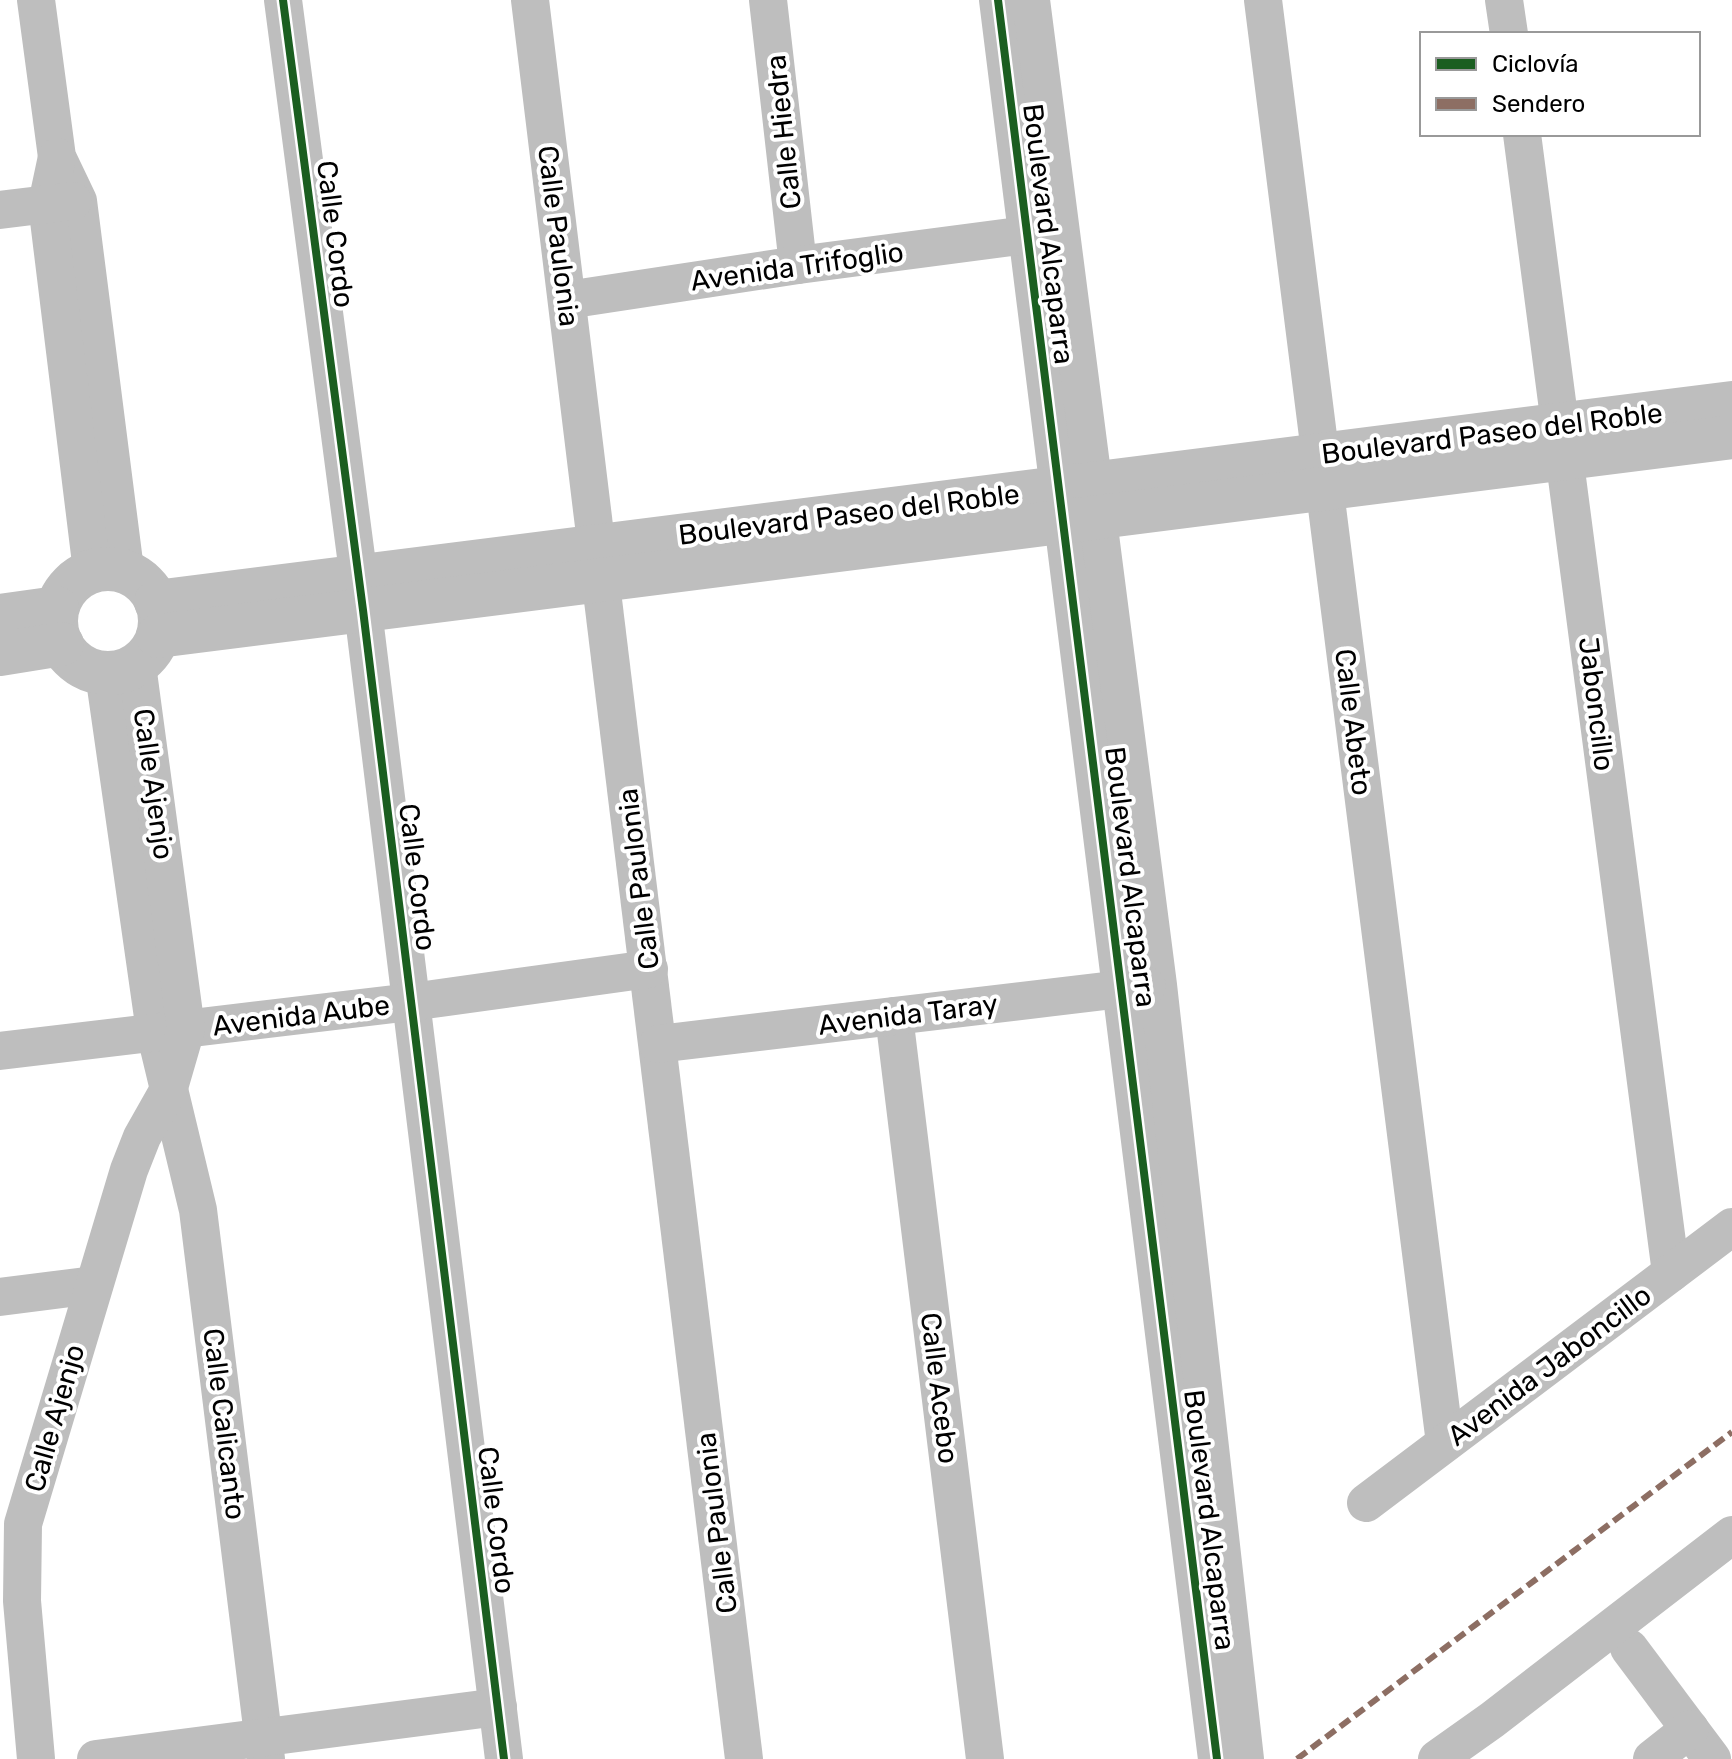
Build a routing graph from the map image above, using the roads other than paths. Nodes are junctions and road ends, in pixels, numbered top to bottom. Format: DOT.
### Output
graph roads {
  1 [pos="36,0"];
  2 [pos="283,0"];
  3 [pos="530,0"];
  4 [pos="768,0"];
  5 [pos="998,0"];
  6 [pos="1031,0"];
  7 [pos="1263,0"];
  8 [pos="1504,0"];
  9 [pos="1509,32"];
  10 [pos="1522,136"];
  11 [pos="62,203"];
  12 [pos="0,210"];
  13 [pos="1027,235"];
  14 [pos="798,265"];
  15 [pos="567,300"];
  16 [pos="1732,403"];
  17 [pos="1732,437"];
  18 [pos="1562,441"];
  19 [pos="1323,471"];
  20 [pos="1078,503"];
  21 [pos="599,563"];
  22 [pos="108,571"];
  23 [pos="361,594"];
  24 [pos="0,616"];
  25 [pos="60,626"];
  26 [pos="139,644"];
  27 [pos="0,654"];
  28 [pos="649,969"];
  29 [pos="1140,987"];
  30 [pos="411,1002"];
  31 [pos="894,1016"];
  32 [pos="170,1030"];
  33 [pos="658,1044"];
  34 [pos="0,1051"];
  35 [pos="168,1091"];
  36 [pos="1732,1227"];
  37 [pos="1671,1273"];
  38 [pos="94,1285"];
  39 [pos="0,1297"];
  40 [pos="1445,1443"];
  41 [pos="1366,1503"];
  42 [pos="12,1526"];
  43 [pos="1732,1535"];
  44 [pos="1629,1648"];
  45 [pos="498,1707"];
  46 [pos="1701,1744"];
  47 [pos="265,1748"];
  48 [pos="36,1759"];
  49 [pos="96,1759"];
  50 [pos="504,1759"];
  51 [pos="744,1759"];
  52 [pos="985,1759"];
  53 [pos="1217,1759"];
  54 [pos="1245,1759"];
  55 [pos="1437,1759"];
  56 [pos="1652,1759"];
  1 -- 11 [label="street"];
  2 -- 23 [label="street, Calle Cordo"];
  3 -- 15 [label="street, Calle Paulonia"];
  4 -- 14 [label="street, Calle Hiedra"];
  5 -- 13 [label="street, Boulevard Alcaparra"];
  6 -- 20 [label="street, Boulevard Alcaparra"];
  7 -- 19 [label="street, Calle Abeto"];
  8 -- 9 [label="street"];
  10 -- 18 [label="street, Jaboncillo"];
  11 -- 12 [label="street"];
  11 -- 22 [label="street"];
  13 -- 14 [label="street, Avenida Trifoglio"];
  13 -- 20 [label="street, Boulevard Alcaparra"];
  14 -- 15 [label="street, Avenida Trifoglio"];
  15 -- 21 [label="street, Calle Paulonia"];
  16 -- 18 [label="street, Boulevard Paseo del Roble"];
  17 -- 18 [label="street, Boulevard Paseo del Roble"];
  18 -- 19 [label="street, Boulevard Paseo del Roble"];
  18 -- 37 [label="street, Jaboncillo"];
  19 -- 20 [label="street, Boulevard Paseo del Roble"];
  19 -- 40 [label="street, Calle Abeto"];
  20 -- 21 [label="street, Boulevard Paseo del Roble"];
  20 -- 29 [label="street, Boulevard Alcaparra"];
  21 -- 23 [label="street, Boulevard Paseo del Roble"];
  21 -- 28 [label="street, Calle Paulonia"];
  22 -- 25 [label="street"];
  22 -- 26 [label="street"];
  23 -- 26 [label="street, Boulevard Paseo del Roble"];
  23 -- 30 [label="street, Calle Cordo"];
  24 -- 25 [label="street"];
  25 -- 26 [label="street"];
  25 -- 27 [label="street"];
  26 -- 32 [label="street, Calle Ajenjo"];
  28 -- 30 [label="street, Avenida Aube"];
  28 -- 33 [label="street, Calle Paulonia"];
  29 -- 31 [label="street, Avenida Taray"];
  29 -- 53 [label="street, Boulevard Alcaparra"];
  29 -- 54 [label="street, Boulevard Alcaparra"];
  30 -- 32 [label="street, Avenida Aube"];
  30 -- 45 [label="street, Calle Cordo"];
  31 -- 33 [label="street, Avenida Taray"];
  31 -- 52 [label="street, Calle Acebo"];
  32 -- 34 [label="street, Avenida Aube"];
  32 -- 35 [label="street, Calle Ajenjo"];
  33 -- 51 [label="street, Calle Paulonia"];
  35 -- 38 [label="street, Calle Ajenjo"];
  35 -- 47 [label="street, Calle Calicanto"];
  36 -- 37 [label="street, Avenida Jaboncillo"];
  37 -- 40 [label="street, Avenida Jaboncillo"];
  38 -- 39 [label="street"];
  38 -- 42 [label="street, Calle Ajenjo"];
  40 -- 41 [label="street, Avenida Jaboncillo"];
  42 -- 48 [label="street, Calle Ajenjo"];
  43 -- 55 [label="street"];
  44 -- 46 [label="street"];
  45 -- 47 [label="street"];
  45 -- 50 [label="street, Calle Cordo"];
  46 -- 56 [label="street"];
  47 -- 49 [label="street"];
}
